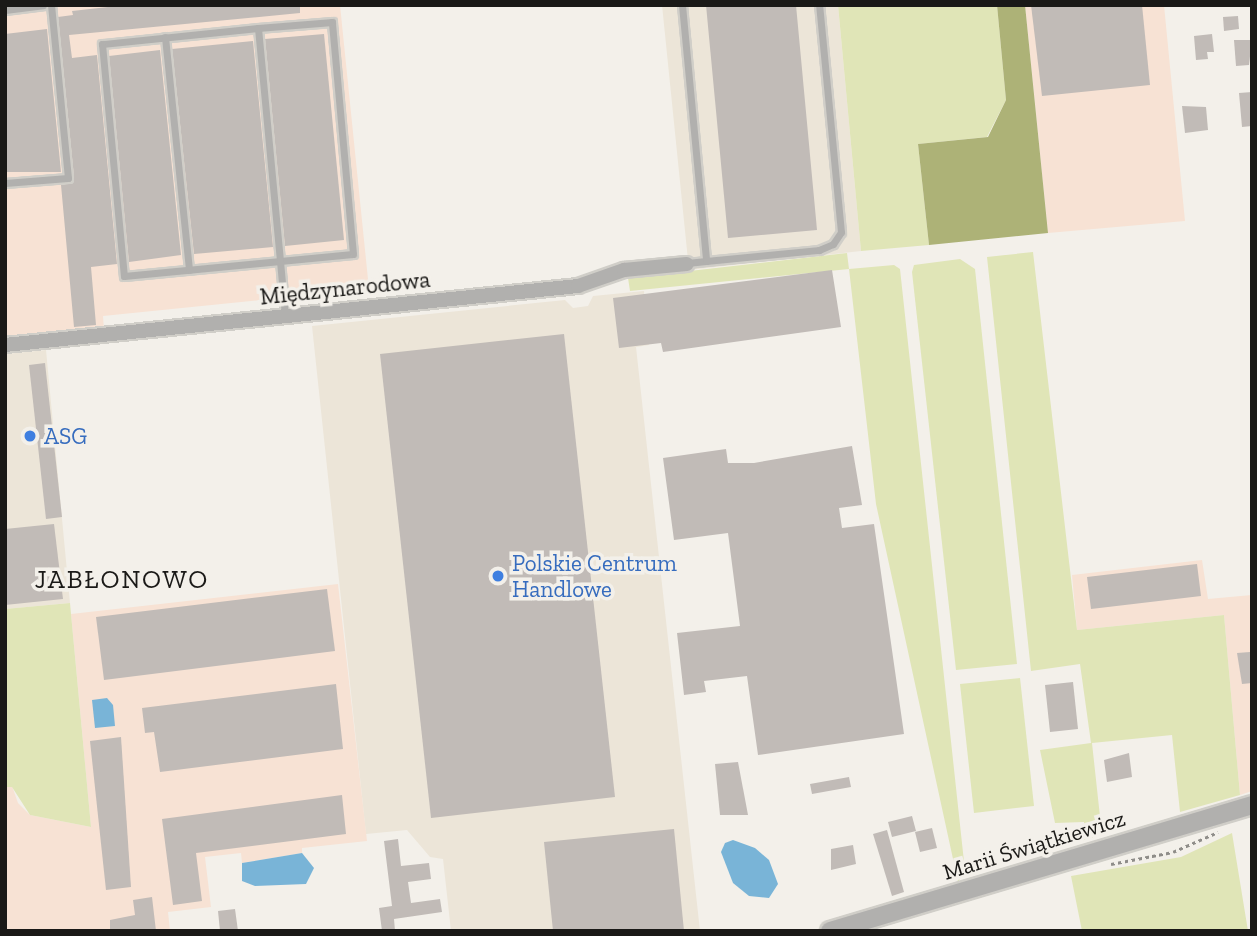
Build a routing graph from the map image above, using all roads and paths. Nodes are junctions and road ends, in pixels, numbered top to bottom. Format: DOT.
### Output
graph roads {
  1 [pos="51,5"];
  2 [pos="682,5"];
  3 [pos="819,5"];
  4 [pos="40,6"];
  5 [pos="5,10"];
  6 [pos="258,28"];
  7 [pos="165,37"];
  8 [pos="5,183"];
  9 [pos="280,261"];
  10 [pos="706,261"];
  11 [pos="687,264"];
  12 [pos="189,270"];
  13 [pos="286,317"];
  14 [pos="5,345"];
  15 [pos="1252,805"];
  16 [pos="830,931"];
  1 -- 8 [label="lane"];
  2 -- 10 [label="lane"];
  3 -- 10 [label="lane"];
  4 -- 5 [label="lane"];
  6 -- 7 [label="lane"];
  6 -- 9 [label="lane"];
  6 -- 9 [label="lane"];
  7 -- 12 [label="lane"];
  7 -- 12 [label="lane"];
  9 -- 12 [label="lane"];
  9 -- 13 [label="lane"];
  10 -- 11 [label="lane"];
  11 -- 13 [label="street, Międzynarodowa"];
  13 -- 14 [label="street, Międzynarodowa"];
  15 -- 16 [label="street, Marii Świątkiewicz"];
}
